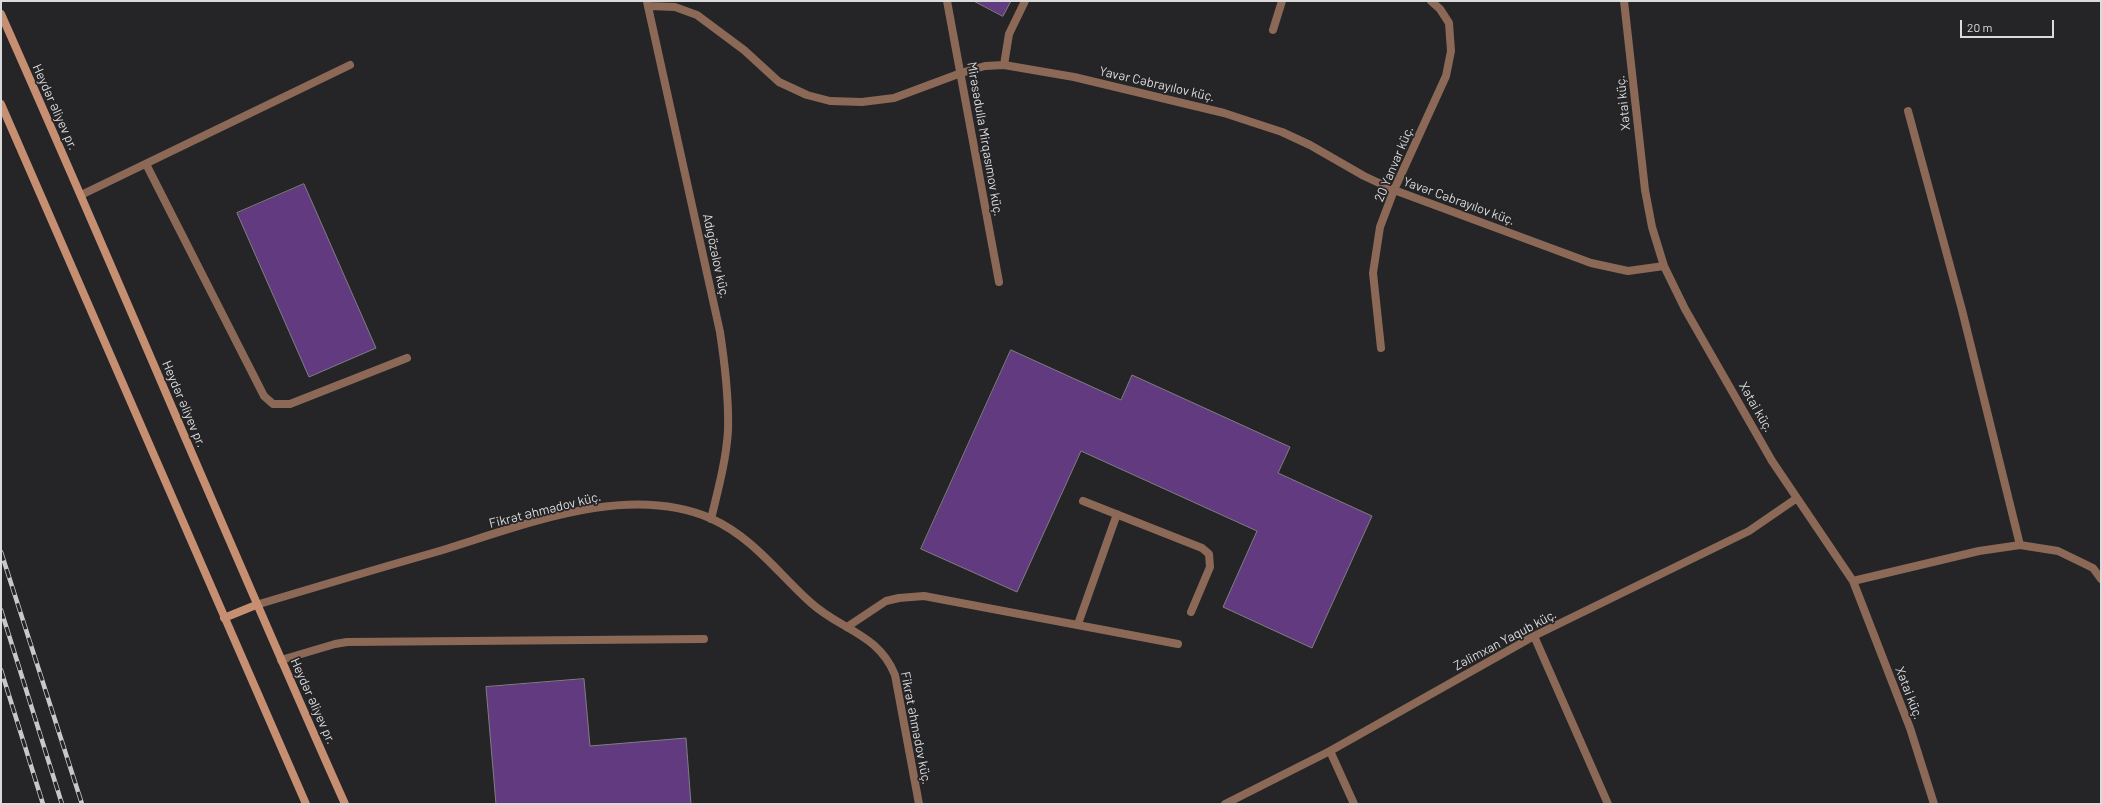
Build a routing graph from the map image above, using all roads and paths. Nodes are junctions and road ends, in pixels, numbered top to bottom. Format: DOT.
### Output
graph roads {
  1 [pos="947,1"];
  2 [pos="1025,1"];
  3 [pos="1282,1"];
  4 [pos="1431,1"];
  5 [pos="1624,1"];
  6 [pos="648,3"];
  7 [pos="1,14"];
  8 [pos="1274,30"];
  9 [pos="350,65"];
  10 [pos="1004,65"];
  11 [pos="961,73"];
  12 [pos="1,104"];
  13 [pos="1908,111"];
  14 [pos="146,164"];
  15 [pos="1394,190"];
  16 [pos="81,195"];
  17 [pos="1664,266"];
  18 [pos="999,282"];
  19 [pos="1381,348"];
  20 [pos="407,358"];
  21 [pos="1797,498"];
  22 [pos="1083,501"];
  23 [pos="1117,514"];
  24 [pos="712,519"];
  25 [pos="2020,545"];
  26 [pos="2101,579"];
  27 [pos="1853,581"];
  28 [pos="256,605"];
  29 [pos="1192,612"];
  30 [pos="224,618"];
  31 [pos="1078,624"];
  32 [pos="847,627"];
  33 [pos="1534,636"];
  34 [pos="704,639"];
  35 [pos="1178,644"];
  36 [pos="281,660"];
  37 [pos="1330,751"];
  38 [pos="306,804"];
  39 [pos="345,804"];
  40 [pos="919,804"];
  41 [pos="1225,804"];
  42 [pos="1354,804"];
  43 [pos="1608,804"];
  44 [pos="1934,804"];
  1 -- 11 [label="street, Mirəsədulla Mirqasımov küç."];
  2 -- 10 [label="street"];
  3 -- 8 [label="street"];
  4 -- 15 [label="street, 20 Yanvar küç."];
  5 -- 17 [label="street, Xətai küç."];
  6 -- 11 [label="street, Yavər Cəbrayılov küç."];
  6 -- 24 [label="street, Adıgözəlov küç."];
  7 -- 16 [label="main road, Heydər Əliyev pr."];
  9 -- 14 [label="street"];
  10 -- 11 [label="street, Yavər Cəbrayılov küç."];
  10 -- 15 [label="street, Yavər Cəbrayılov küç."];
  11 -- 18 [label="street, Mirəsədulla Mirqasımov küç."];
  12 -- 30 [label="main road"];
  13 -- 25 [label="street"];
  14 -- 16 [label="street"];
  14 -- 20 [label="street"];
  15 -- 17 [label="street, Yavər Cəbrayılov küç."];
  15 -- 19 [label="street, 20 Yanvar küç."];
  16 -- 28 [label="main road, Heydər Əliyev pr."];
  17 -- 21 [label="street, Xətai küç."];
  21 -- 27 [label="street, Xətai küç."];
  21 -- 33 [label="street, Zəlimxan Yaqub küç."];
  22 -- 23 [label="street"];
  23 -- 29 [label="street"];
  23 -- 31 [label="street"];
  24 -- 28 [label="street, Fikrət Əhmədov küç."];
  24 -- 32 [label="street, Fikrət Əhmədov küç."];
  25 -- 26 [label="street"];
  25 -- 27 [label="street"];
  27 -- 44 [label="street, Xətai küç."];
  28 -- 30 [label="main road"];
  28 -- 36 [label="main road, Heydər Əliyev pr."];
  30 -- 38 [label="main road"];
  31 -- 32 [label="street"];
  31 -- 35 [label="street"];
  32 -- 40 [label="street, Fikrət Əhmədov küç."];
  33 -- 37 [label="street, Zəlimxan Yaqub küç."];
  33 -- 43 [label="street"];
  34 -- 36 [label="street"];
  36 -- 39 [label="main road, Heydər Əliyev pr."];
  37 -- 41 [label="street, Zəlimxan Yaqub küç."];
  37 -- 42 [label="street"];
}
